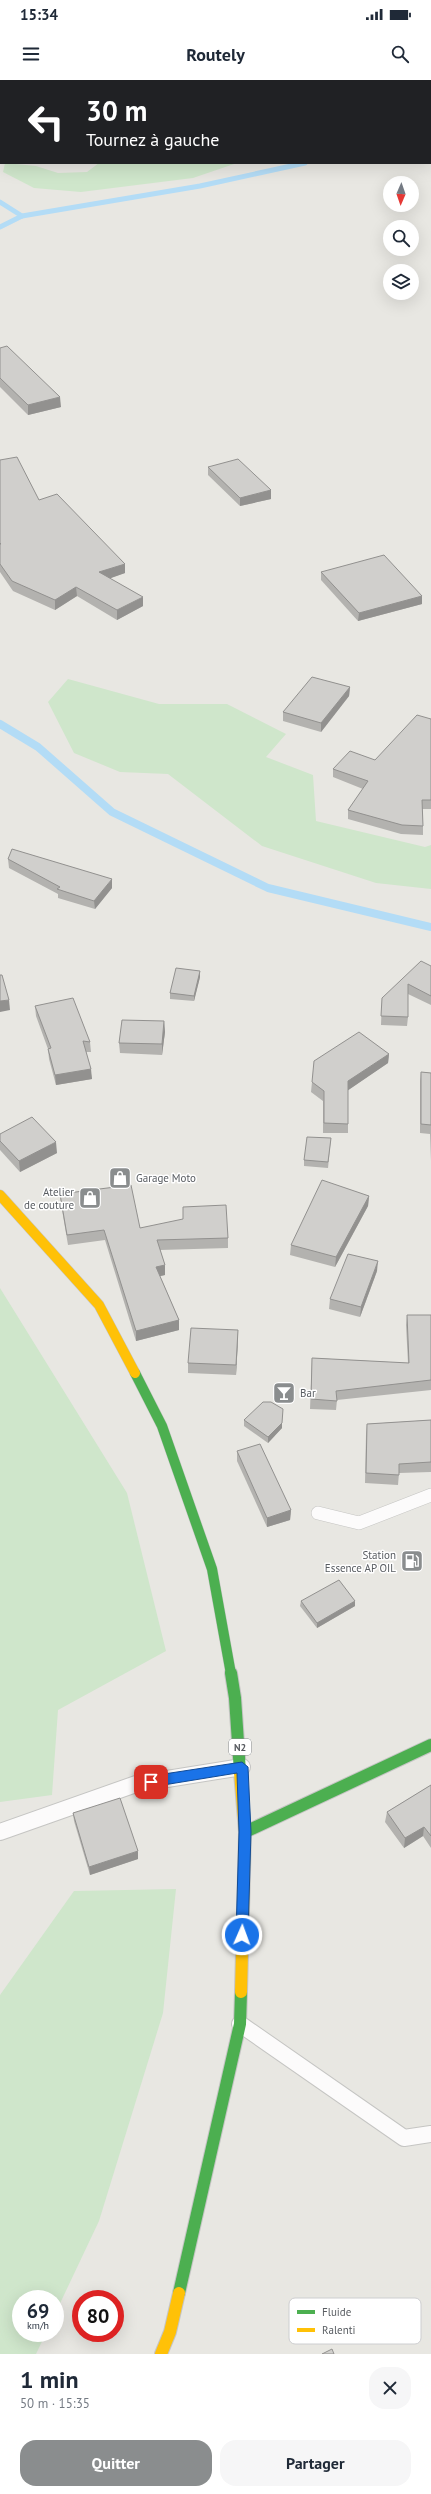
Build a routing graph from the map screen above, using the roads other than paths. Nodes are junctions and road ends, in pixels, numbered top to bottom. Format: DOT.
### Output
graph roads {
  1 [pos="0,1195"];
  2 [pos="431,1495"];
  3 [pos="318,1513"];
  4 [pos="431,1745"];
  5 [pos="242,1767"];
  6 [pos="0,1832"];
  7 [pos="245,1832"];
  8 [pos="240,2024"];
  9 [pos="431,2134"];
  10 [pos="161,2354"];
  1 -- 5 [label="main road, N2"];
  2 -- 3 [label="lane"];
  4 -- 7 [label="main road"];
  5 -- 6 [label="lane"];
  5 -- 7 [label="main road, N2"];
  7 -- 8 [label="main road, N2"];
  8 -- 9 [label="lane"];
  8 -- 10 [label="main road, N2"];
}
